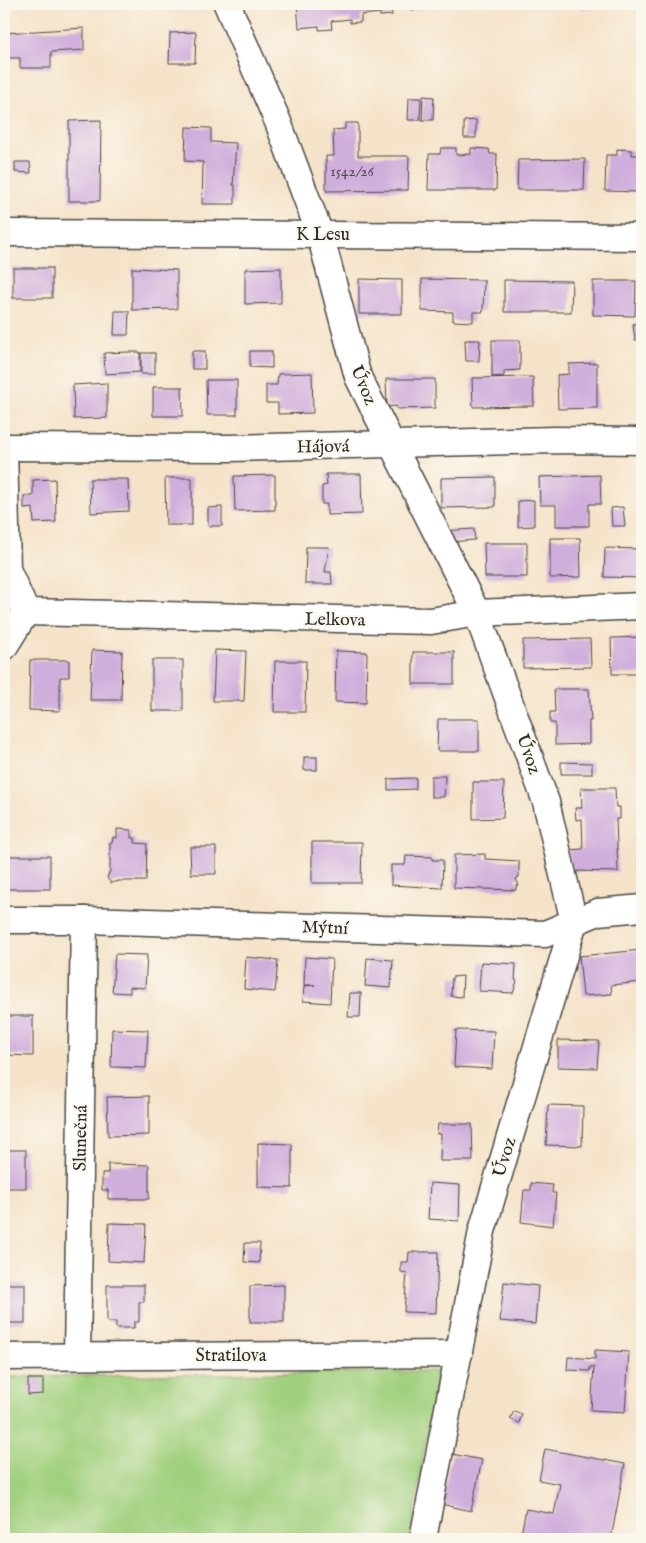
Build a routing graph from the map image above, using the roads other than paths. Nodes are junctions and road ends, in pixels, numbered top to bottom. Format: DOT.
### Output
graph roads {
  1 [pos="227,4"];
  2 [pos="4,234"];
  3 [pos="320,234"];
  4 [pos="642,237"];
  5 [pos="642,441"];
  6 [pos="392,444"];
  7 [pos="4,447"];
  8 [pos="642,606"];
  9 [pos="26,612"];
  10 [pos="478,613"];
  11 [pos="4,647"];
  12 [pos="642,908"];
  13 [pos="4,920"];
  14 [pos="84,920"];
  15 [pos="574,922"];
  16 [pos="459,1354"];
  17 [pos="77,1356"];
  18 [pos="4,1358"];
  19 [pos="423,1539"];
  1 -- 3 [label="street, Úvoz"];
  2 -- 3 [label="street, K Lesu"];
  3 -- 4 [label="street, K Lesu"];
  3 -- 6 [label="street, Úvoz"];
  5 -- 6 [label="street, Hájová"];
  6 -- 7 [label="street, Hájová"];
  6 -- 10 [label="street, Úvoz"];
  7 -- 9 [label="street"];
  8 -- 10 [label="street, Lelkova"];
  9 -- 10 [label="street, Lelkova"];
  9 -- 11 [label="street"];
  10 -- 15 [label="street, Úvoz"];
  12 -- 15 [label="street, Mýtní"];
  13 -- 14 [label="street, Mýtní"];
  14 -- 15 [label="street, Mýtní"];
  14 -- 17 [label="street, Slunečná"];
  15 -- 16 [label="street, Úvoz"];
  16 -- 17 [label="street, Stratilova"];
  16 -- 19 [label="street, Úvoz"];
  17 -- 18 [label="street, Stratilova"];
}
